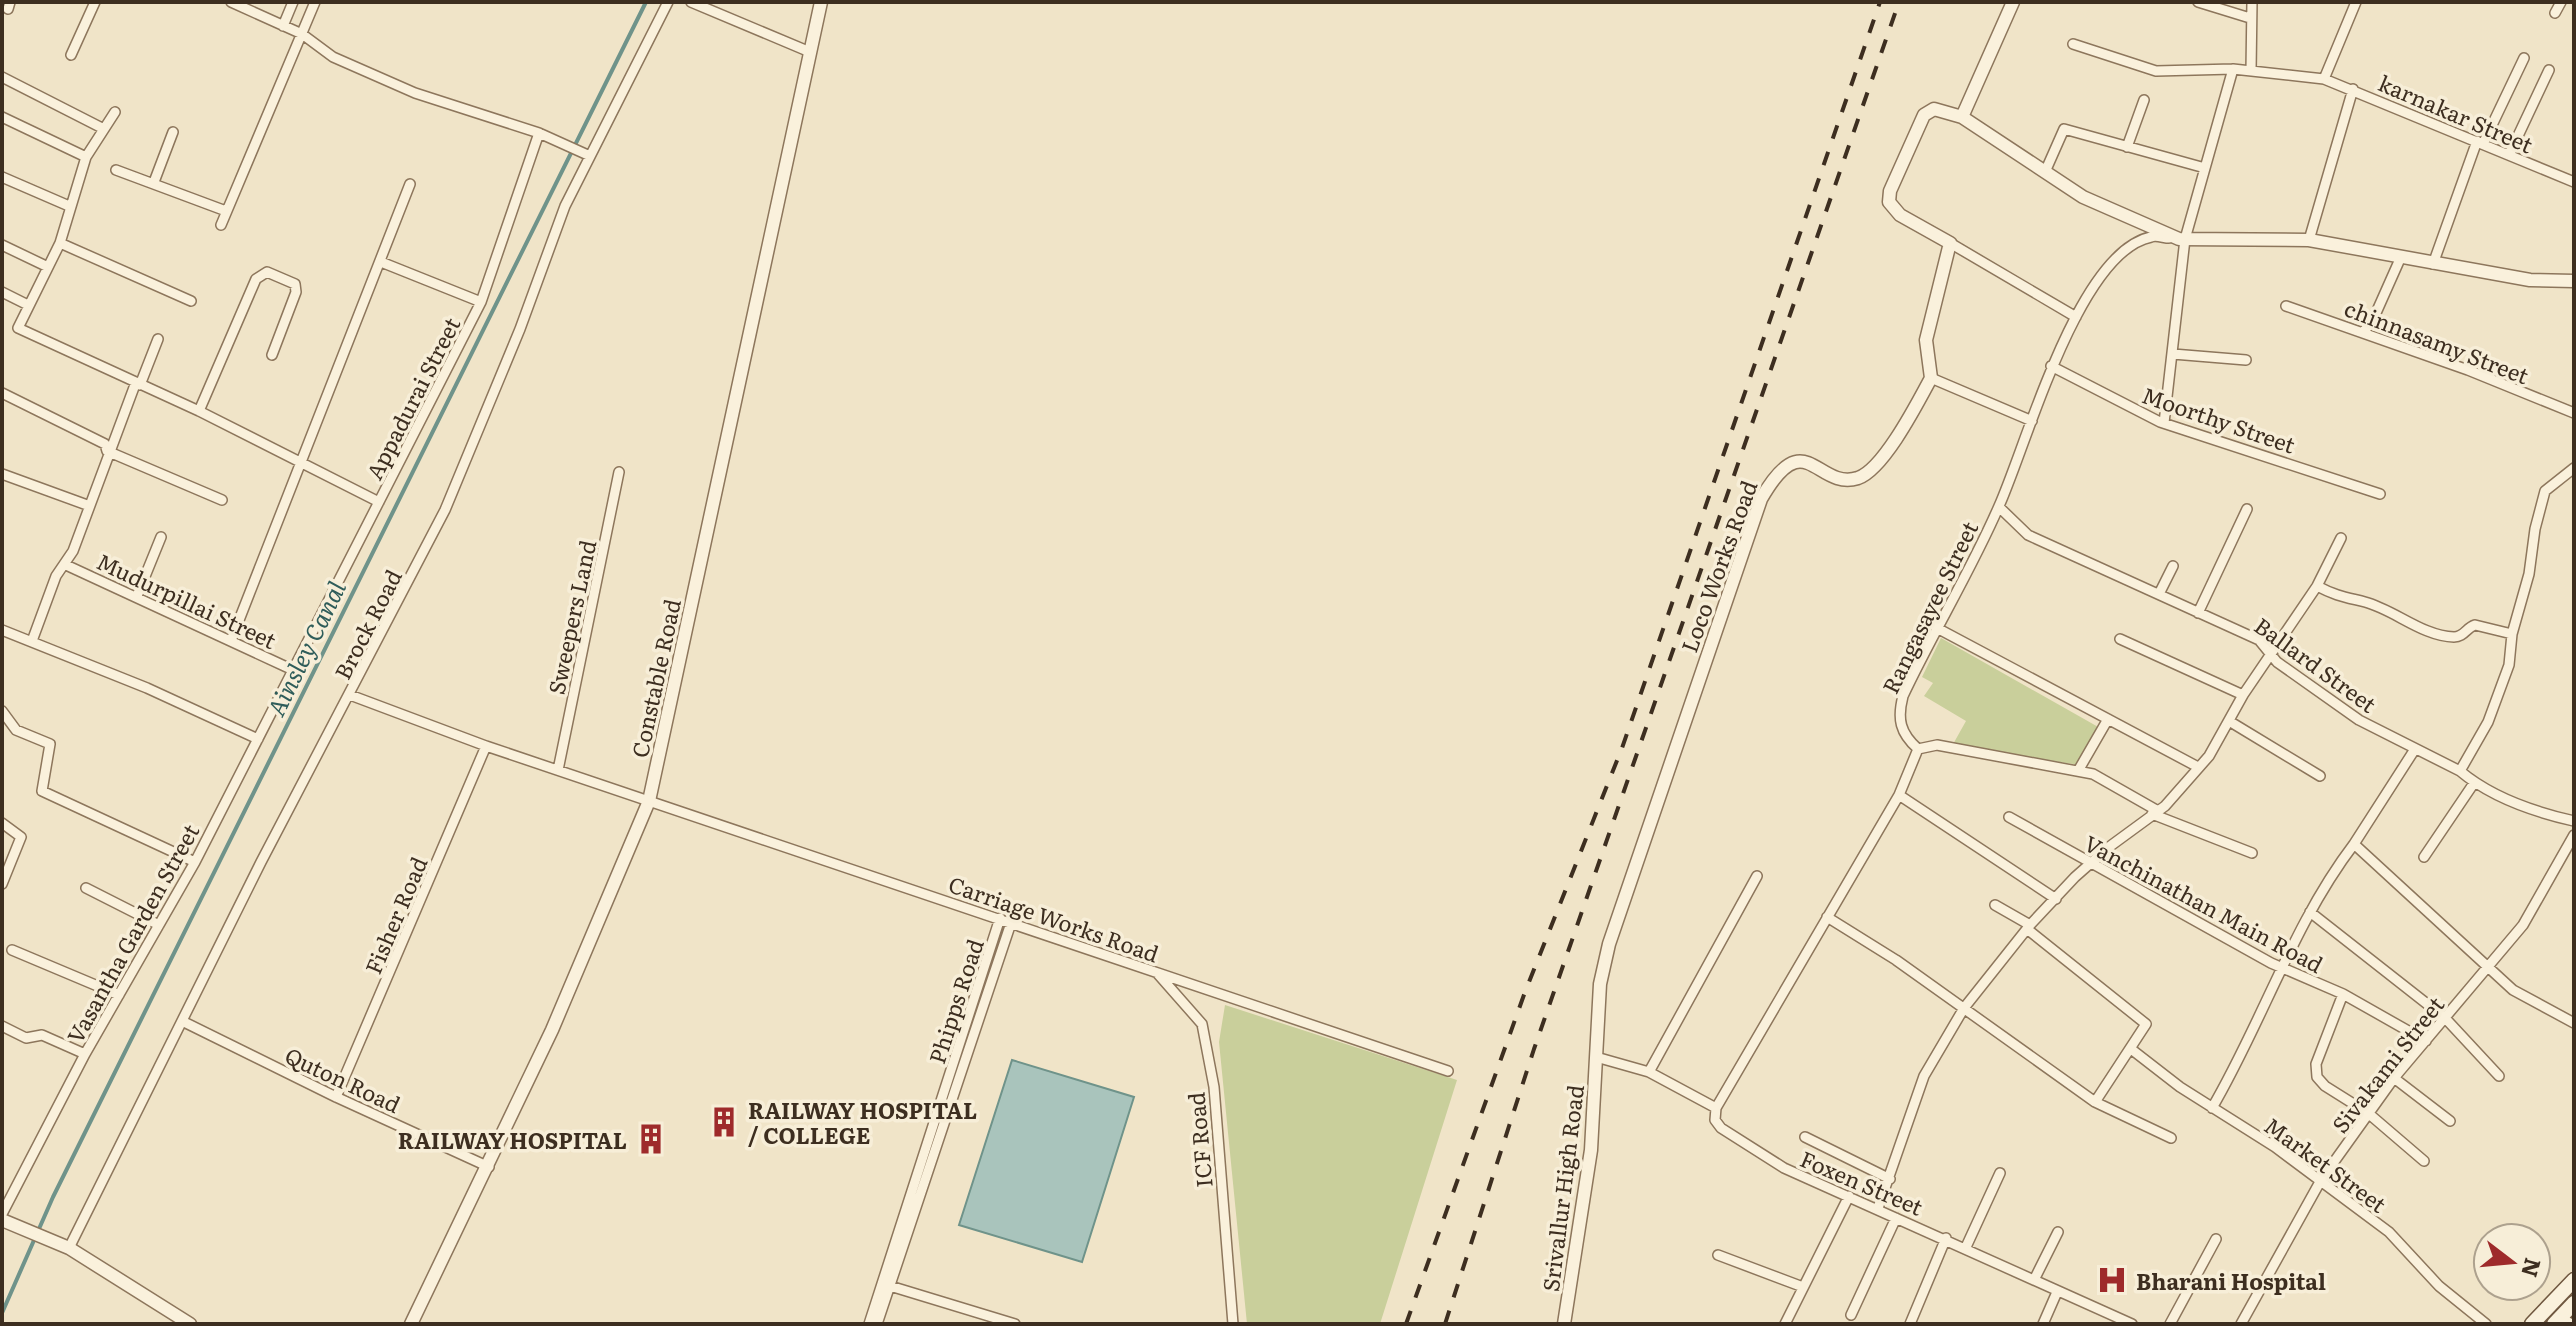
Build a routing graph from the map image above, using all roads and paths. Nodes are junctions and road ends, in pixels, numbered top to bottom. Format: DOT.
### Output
graph roads {
  1 [pos="95,2"];
  2 [pos="231,2"];
  3 [pos="293,2"];
  4 [pos="315,2"];
  5 [pos="668,2"];
  6 [pos="691,2"];
  7 [pos="821,2"];
  8 [pos="2013,2"];
  9 [pos="2198,2"];
  10 [pos="2252,2"];
  11 [pos="2356,2"];
  12 [pos="2561,2"];
  13 [pos="2555,13"];
  14 [pos="2250,18"];
  15 [pos="283,26"];
  16 [pos="302,34"];
  17 [pos="2073,44"];
  18 [pos="810,52"];
  19 [pos="71,55"];
  20 [pos="2524,58"];
  21 [pos="2233,69"];
  22 [pos="2549,70"];
  23 [pos="2251,71"];
  24 [pos="2,77"];
  25 [pos="2324,79"];
  26 [pos="2353,89"];
  27 [pos="2144,100"];
  28 [pos="115,112"];
  29 [pos="2,117"];
  30 [pos="1962,117"];
  31 [pos="102,128"];
  32 [pos="173,132"];
  33 [pos="539,133"];
  34 [pos="2480,143"];
  35 [pos="2127,147"];
  36 [pos="2509,155"];
  37 [pos="590,156"];
  38 [pos="86,157"];
  39 [pos="2205,168"];
  40 [pos="116,170"];
  41 [pos="2045,172"];
  42 [pos="2,177"];
  43 [pos="154,182"];
  44 [pos="2574,182"];
  45 [pos="410,184"];
  46 [pos="69,206"];
  47 [pos="226,211"];
  48 [pos="221,225"];
  49 [pos="2182,239"];
  50 [pos="2309,240"];
  51 [pos="60,243"];
  52 [pos="1950,243"];
  53 [pos="2,245"];
  54 [pos="2400,259"];
  55 [pos="381,262"];
  56 [pos="2433,264"];
  57 [pos="48,267"];
  58 [pos="2574,281"];
  59 [pos="2,292"];
  60 [pos="191,301"];
  61 [pos="481,302"];
  62 [pos="28,305"];
  63 [pos="2286,306"];
  64 [pos="2076,317"];
  65 [pos="2364,331"];
  66 [pos="158,339"];
  67 [pos="2173,354"];
  68 [pos="272,355"];
  69 [pos="2246,360"];
  70 [pos="2051,366"];
  71 [pos="1931,378"];
  72 [pos="138,383"];
  73 [pos="2,393"];
  74 [pos="199,411"];
  75 [pos="2574,413"];
  76 [pos="2032,421"];
  77 [pos="2164,423"];
  78 [pos="107,451"];
  79 [pos="303,463"];
  80 [pos="2574,468"];
  81 [pos="619,472"];
  82 [pos="2,474"];
  83 [pos="2380,494"];
  84 [pos="222,500"];
  85 [pos="379,502"];
  86 [pos="87,505"];
  87 [pos="1999,507"];
  88 [pos="2247,509"];
  89 [pos="161,537"];
  90 [pos="2341,538"];
  91 [pos="66,565"];
  92 [pos="2173,566"];
  93 [pos="2317,586"];
  94 [pos="2160,592"];
  95 [pos="137,596"];
  96 [pos="2198,613"];
  97 [pos="1935,627"];
  98 [pos="2,630"];
  99 [pos="2512,634"];
  100 [pos="232,638"];
  101 [pos="2120,639"];
  102 [pos="32,641"];
  103 [pos="2273,652"];
  104 [pos="293,670"];
  105 [pos="350,695"];
  106 [pos="2243,695"];
  107 [pos="2,711"];
  108 [pos="2108,719"];
  109 [pos="2229,721"];
  110 [pos="258,739"];
  111 [pos="486,746"];
  112 [pos="1918,749"];
  113 [pos="2415,749"];
  114 [pos="2198,767"];
  115 [pos="558,770"];
  116 [pos="2078,771"];
  117 [pos="2460,771"];
  118 [pos="2320,776"];
  119 [pos="2474,783"];
  120 [pos="1899,795"];
  121 [pos="649,801"];
  122 [pos="2155,812"];
  123 [pos="2009,817"];
  124 [pos="2574,821"];
  125 [pos="2,823"];
  126 [pos="2574,835"];
  127 [pos="2354,844"];
  128 [pos="2252,853"];
  129 [pos="2424,857"];
  130 [pos="195,862"];
  131 [pos="2090,864"];
  132 [pos="1757,876"];
  133 [pos="2,884"];
  134 [pos="86,888"];
  135 [pos="2056,899"];
  136 [pos="1995,905"];
  137 [pos="2310,912"];
  138 [pos="1827,917"];
  139 [pos="1000,918"];
  140 [pos="1011,923"];
  141 [pos="159,925"];
  142 [pos="2029,927"];
  143 [pos="12,950"];
  144 [pos="2487,967"];
  145 [pos="2282,968"];
  146 [pos="1155,971"];
  147 [pos="2343,994"];
  148 [pos="119,995"];
  149 [pos="1964,1008"];
  150 [pos="2445,1018"];
  151 [pos="182,1021"];
  152 [pos="2574,1023"];
  153 [pos="2,1026"];
  154 [pos="2426,1041"];
  155 [pos="2131,1049"];
  156 [pos="85,1054"];
  157 [pos="1596,1057"];
  158 [pos="1448,1071"];
  159 [pos="1649,1072"];
  160 [pos="2499,1076"];
  161 [pos="2394,1078"];
  162 [pos="336,1097"];
  163 [pos="2095,1102"];
  164 [pos="1716,1108"];
  165 [pos="2212,1108"];
  166 [pos="2368,1113"];
  167 [pos="2450,1121"];
  168 [pos="1805,1137"];
  169 [pos="2171,1138"];
  170 [pos="2424,1161"];
  171 [pos="489,1167"];
  172 [pos="2000,1173"];
  173 [pos="1890,1179"];
  174 [pos="2321,1180"];
  175 [pos="1849,1196"];
  176 [pos="1878,1208"];
  177 [pos="2,1217"];
  178 [pos="1896,1218"];
  179 [pos="2058,1232"];
  180 [pos="1946,1238"];
  181 [pos="2216,1239"];
  182 [pos="1966,1247"];
  183 [pos="69,1248"];
  184 [pos="1718,1255"];
  185 [pos="2034,1280"];
  186 [pos="2574,1280"];
  187 [pos="890,1286"];
  188 [pos="1803,1287"];
  189 [pos="2057,1292"];
  190 [pos="2574,1303"];
  191 [pos="1851,1315"];
  192 [pos="2562,1322"];
  193 [pos="190,1324"];
  194 [pos="411,1324"];
  195 [pos="869,1324"];
  196 [pos="877,1324"];
  197 [pos="1015,1324"];
  198 [pos="1233,1324"];
  199 [pos="1564,1324"];
  200 [pos="1785,1324"];
  201 [pos="1910,1324"];
  202 [pos="2043,1324"];
  203 [pos="2132,1324"];
  204 [pos="2170,1324"];
  205 [pos="2241,1324"];
  206 [pos="2486,1324"];
  207 [pos="2532,1324"];
  1 -- 19 [label="street"];
  2 -- 15 [label="street"];
  3 -- 15 [label="street"];
  4 -- 16 [label="street"];
  5 -- 37 [label="street, Brock Road"];
  6 -- 18 [label="street"];
  7 -- 18 [label="street, Constable Road"];
  8 -- 30 [label="street"];
  9 -- 14 [label="street"];
  10 -- 14 [label="street"];
  11 -- 25 [label="street"];
  12 -- 13 [label="street"];
  14 -- 23 [label="street"];
  15 -- 16 [label="street"];
  16 -- 33 [label="street"];
  16 -- 47 [label="street"];
  17 -- 21 [label="street, karnakar Street"];
  18 -- 121 [label="street, Constable Road"];
  20 -- 34 [label="street"];
  21 -- 23 [label="street, karnakar Street"];
  21 -- 39 [label="street"];
  22 -- 36 [label="street"];
  23 -- 25 [label="street, karnakar Street"];
  24 -- 31 [label="street"];
  25 -- 26 [label="street, karnakar Street"];
  26 -- 34 [label="street, karnakar Street"];
  26 -- 50 [label="street"];
  27 -- 35 [label="street"];
  28 -- 31 [label="street"];
  29 -- 38 [label="street"];
  30 -- 41 [label="street"];
  30 -- 52 [label="street"];
  31 -- 38 [label="street"];
  32 -- 43 [label="street"];
  33 -- 37 [label="street"];
  33 -- 61 [label="street, Appadurai Street"];
  34 -- 36 [label="street, karnakar Street"];
  34 -- 56 [label="street"];
  35 -- 39 [label="street"];
  35 -- 41 [label="street"];
  36 -- 44 [label="street, karnakar Street"];
  37 -- 105 [label="street, Brock Road"];
  38 -- 46 [label="street"];
  39 -- 49 [label="street"];
  40 -- 43 [label="street"];
  41 -- 49 [label="street"];
  42 -- 46 [label="street"];
  43 -- 47 [label="street"];
  45 -- 55 [label="street"];
  46 -- 51 [label="street"];
  47 -- 48 [label="street"];
  49 -- 50 [label="street"];
  49 -- 64 [label="street, Rangasayee Street"];
  49 -- 67 [label="street"];
  50 -- 54 [label="street"];
  51 -- 57 [label="street"];
  51 -- 60 [label="street"];
  52 -- 64 [label="street"];
  52 -- 71 [label="street"];
  53 -- 57 [label="street"];
  54 -- 56 [label="street"];
  54 -- 65 [label="street"];
  55 -- 61 [label="street"];
  55 -- 79 [label="street"];
  56 -- 58 [label="street"];
  57 -- 62 [label="street"];
  59 -- 62 [label="street"];
  61 -- 85 [label="street, Appadurai Street"];
  62 -- 72 [label="street"];
  63 -- 65 [label="street, chinnasamy Street"];
  64 -- 70 [label="street, Rangasayee Street"];
  65 -- 75 [label="street, chinnasamy Street"];
  66 -- 72 [label="street"];
  67 -- 69 [label="street"];
  67 -- 77 [label="street"];
  68 -- 74 [label="street"];
  70 -- 76 [label="street, Rangasayee Street"];
  70 -- 77 [label="street, Moorthy Street"];
  71 -- 76 [label="street"];
  71 -- 157 [label="street, Loco Works Road"];
  72 -- 74 [label="street"];
  72 -- 78 [label="street"];
  73 -- 78 [label="street"];
  74 -- 79 [label="street"];
  76 -- 87 [label="street, Rangasayee Street"];
  77 -- 83 [label="street, Moorthy Street"];
  78 -- 84 [label="street"];
  78 -- 86 [label="street"];
  79 -- 85 [label="street"];
  79 -- 100 [label="street"];
  80 -- 99 [label="street"];
  81 -- 115 [label="street, Sweepers Land"];
  82 -- 86 [label="street"];
  85 -- 104 [label="street, Appadurai Street"];
  86 -- 91 [label="street"];
  87 -- 94 [label="street, Ballard Street"];
  87 -- 97 [label="street, Rangasayee Street"];
  88 -- 96 [label="street"];
  89 -- 95 [label="street"];
  90 -- 93 [label="street"];
  91 -- 95 [label="street, Mudurpillai Street"];
  91 -- 102 [label="street"];
  92 -- 94 [label="street"];
  93 -- 99 [label="street"];
  93 -- 103 [label="street"];
  94 -- 96 [label="street, Ballard Street"];
  95 -- 100 [label="street, Mudurpillai Street"];
  96 -- 103 [label="street, Ballard Street"];
  97 -- 108 [label="street"];
  97 -- 112 [label="street, Rangasayee Street"];
  98 -- 102 [label="street"];
  99 -- 117 [label="street"];
  100 -- 104 [label="street, Mudurpillai Street"];
  101 -- 106 [label="street"];
  102 -- 110 [label="street"];
  103 -- 106 [label="street"];
  103 -- 113 [label="street, Ballard Street"];
  104 -- 110 [label="street, Vasantha Garden Street"];
  105 -- 111 [label="street"];
  105 -- 151 [label="street, Brock Road"];
  106 -- 109 [label="street"];
  107 -- 130 [label="street"];
  108 -- 114 [label="street"];
  108 -- 116 [label="street"];
  109 -- 114 [label="street"];
  109 -- 118 [label="street"];
  110 -- 130 [label="street, Vasantha Garden Street"];
  111 -- 115 [label="street"];
  111 -- 162 [label="street, Fisher Road"];
  112 -- 116 [label="street"];
  112 -- 120 [label="street"];
  113 -- 117 [label="street, Ballard Street"];
  113 -- 127 [label="street"];
  114 -- 122 [label="street"];
  115 -- 121 [label="street"];
  116 -- 122 [label="street"];
  117 -- 119 [label="street, Ballard Street"];
  119 -- 124 [label="street, Ballard Street"];
  119 -- 129 [label="street"];
  120 -- 135 [label="street"];
  120 -- 138 [label="street"];
  121 -- 139 [label="street, Carriage Works Road"];
  121 -- 171 [label="street, Constable Road"];
  122 -- 128 [label="street"];
  122 -- 131 [label="street"];
  123 -- 131 [label="street, Vanchinathan Main Road"];
  125 -- 133 [label="street"];
  126 -- 144 [label="street, Sivakami Street"];
  127 -- 137 [label="street"];
  127 -- 144 [label="street"];
  130 -- 141 [label="street, Vasantha Garden Street"];
  131 -- 135 [label="street"];
  131 -- 145 [label="street, Vanchinathan Main Road"];
  132 -- 159 [label="street"];
  134 -- 141 [label="street"];
  135 -- 142 [label="street"];
  136 -- 142 [label="street"];
  137 -- 145 [label="street"];
  137 -- 150 [label="street"];
  138 -- 149 [label="street"];
  138 -- 164 [label="street"];
  139 -- 140 [label="street, Carriage Works Road"];
  139 -- 195 [label="street, Phipps Road"];
  140 -- 146 [label="street, Carriage Works Road"];
  140 -- 187 [label="street, Phipps Road"];
  141 -- 148 [label="street, Vasantha Garden Street"];
  142 -- 149 [label="street"];
  142 -- 155 [label="street"];
  143 -- 148 [label="street"];
  144 -- 150 [label="street, Sivakami Street"];
  144 -- 152 [label="street"];
  145 -- 147 [label="street, Vanchinathan Main Road"];
  145 -- 165 [label="street"];
  146 -- 158 [label="street, Carriage Works Road"];
  146 -- 198 [label="street, ICF Road"];
  147 -- 154 [label="street, Vanchinathan Main Road"];
  147 -- 166 [label="street"];
  148 -- 156 [label="street, Vasantha Garden Street"];
  149 -- 163 [label="street"];
  149 -- 173 [label="street"];
  150 -- 154 [label="street, Sivakami Street"];
  150 -- 160 [label="street"];
  151 -- 162 [label="street, Quton Road"];
  151 -- 183 [label="street, Brock Road"];
  153 -- 156 [label="street"];
  154 -- 161 [label="street, Sivakami Street"];
  155 -- 163 [label="street"];
  155 -- 165 [label="street, Market Street"];
  156 -- 177 [label="street, Vasantha Garden Street"];
  157 -- 159 [label="street, Foxen Street"];
  157 -- 199 [label="street, Srivallur High Road"];
  159 -- 164 [label="street, Foxen Street"];
  161 -- 166 [label="street, Sivakami Street"];
  161 -- 167 [label="street"];
  162 -- 171 [label="street, Quton Road"];
  163 -- 169 [label="street"];
  164 -- 175 [label="street, Foxen Street"];
  165 -- 174 [label="street, Market Street"];
  166 -- 170 [label="street"];
  166 -- 174 [label="street, Sivakami Street"];
  168 -- 173 [label="street"];
  171 -- 194 [label="street, Constable Road"];
  172 -- 182 [label="street"];
  173 -- 176 [label="street"];
  174 -- 205 [label="street, Sivakami Street"];
  174 -- 206 [label="street, Market Street"];
  175 -- 176 [label="street, Foxen Street"];
  175 -- 188 [label="street"];
  176 -- 178 [label="street, Foxen Street"];
  177 -- 183 [label="street"];
  178 -- 180 [label="street, Foxen Street"];
  178 -- 191 [label="street"];
  179 -- 185 [label="street"];
  180 -- 182 [label="street, Foxen Street"];
  180 -- 201 [label="street"];
  181 -- 204 [label="street"];
  182 -- 185 [label="street, Foxen Street"];
  183 -- 193 [label="street"];
  184 -- 188 [label="street"];
  185 -- 189 [label="street, Foxen Street"];
  186 -- 207 [label="main road"];
  187 -- 196 [label="street, Phipps Road"];
  187 -- 197 [label="street"];
  188 -- 200 [label="street"];
  189 -- 202 [label="street"];
  189 -- 203 [label="street, Foxen Street"];
  190 -- 192 [label="main road"];
}
